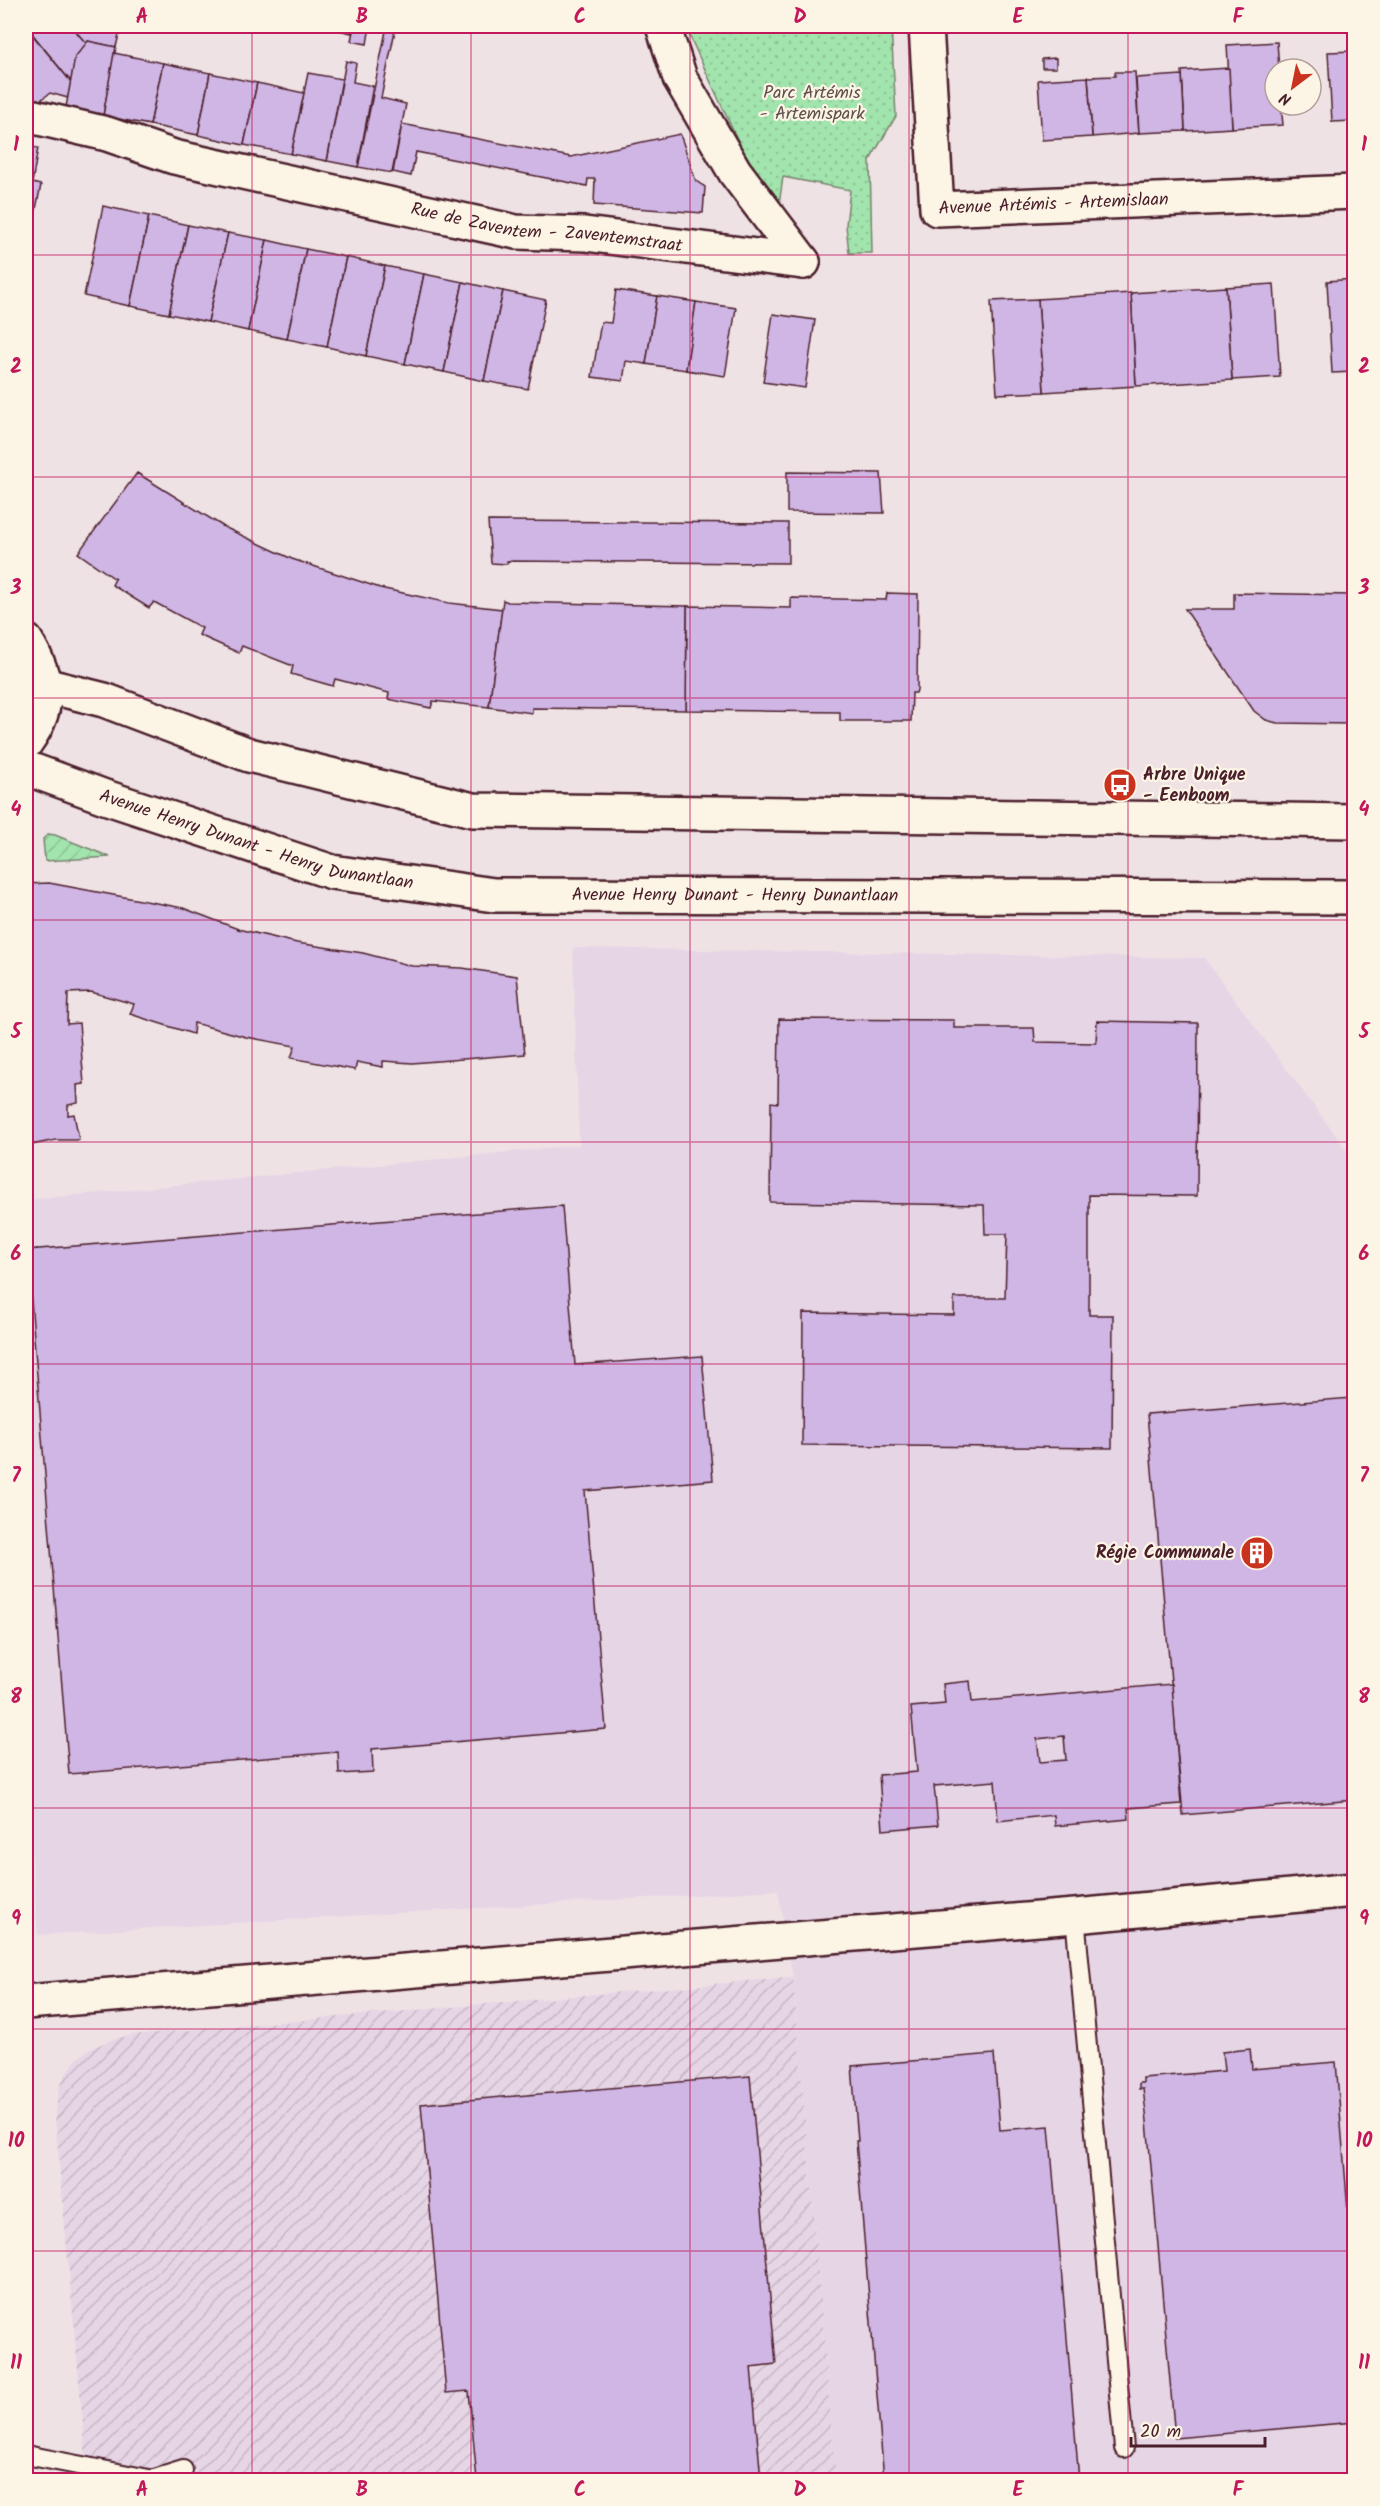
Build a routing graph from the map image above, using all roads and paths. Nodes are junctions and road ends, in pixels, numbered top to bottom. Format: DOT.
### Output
graph roads {
  1 [pos="663,26"];
  2 [pos="926,26"];
  3 [pos="26,115"];
  4 [pos="1354,192"];
  5 [pos="26,641"];
  6 [pos="44,685"];
  7 [pos="26,742"];
  8 [pos="26,768"];
  9 [pos="1354,821"];
  10 [pos="1354,897"];
  11 [pos="1354,1890"];
  12 [pos="1075,1916"];
  13 [pos="26,2002"];
  14 [pos="1124,2448"];
  15 [pos="26,2454"];
  16 [pos="183,2470"];
  17 [pos="154,2480"];
  1 -- 3 [label="street, Rue de Zaventem - Zaventemstraat"];
  2 -- 4 [label="street, Avenue Artémis - Artemislaan"];
  5 -- 6 [label="street"];
  6 -- 7 [label="street"];
  6 -- 9 [label="street"];
  8 -- 10 [label="street, Avenue Henry Dunant - Henry Dunantlaan"];
  11 -- 12 [label="street"];
  12 -- 13 [label="street"];
  12 -- 14 [label="lane"];
  15 -- 17 [label="lane"];
  16 -- 17 [label="lane"];
}
